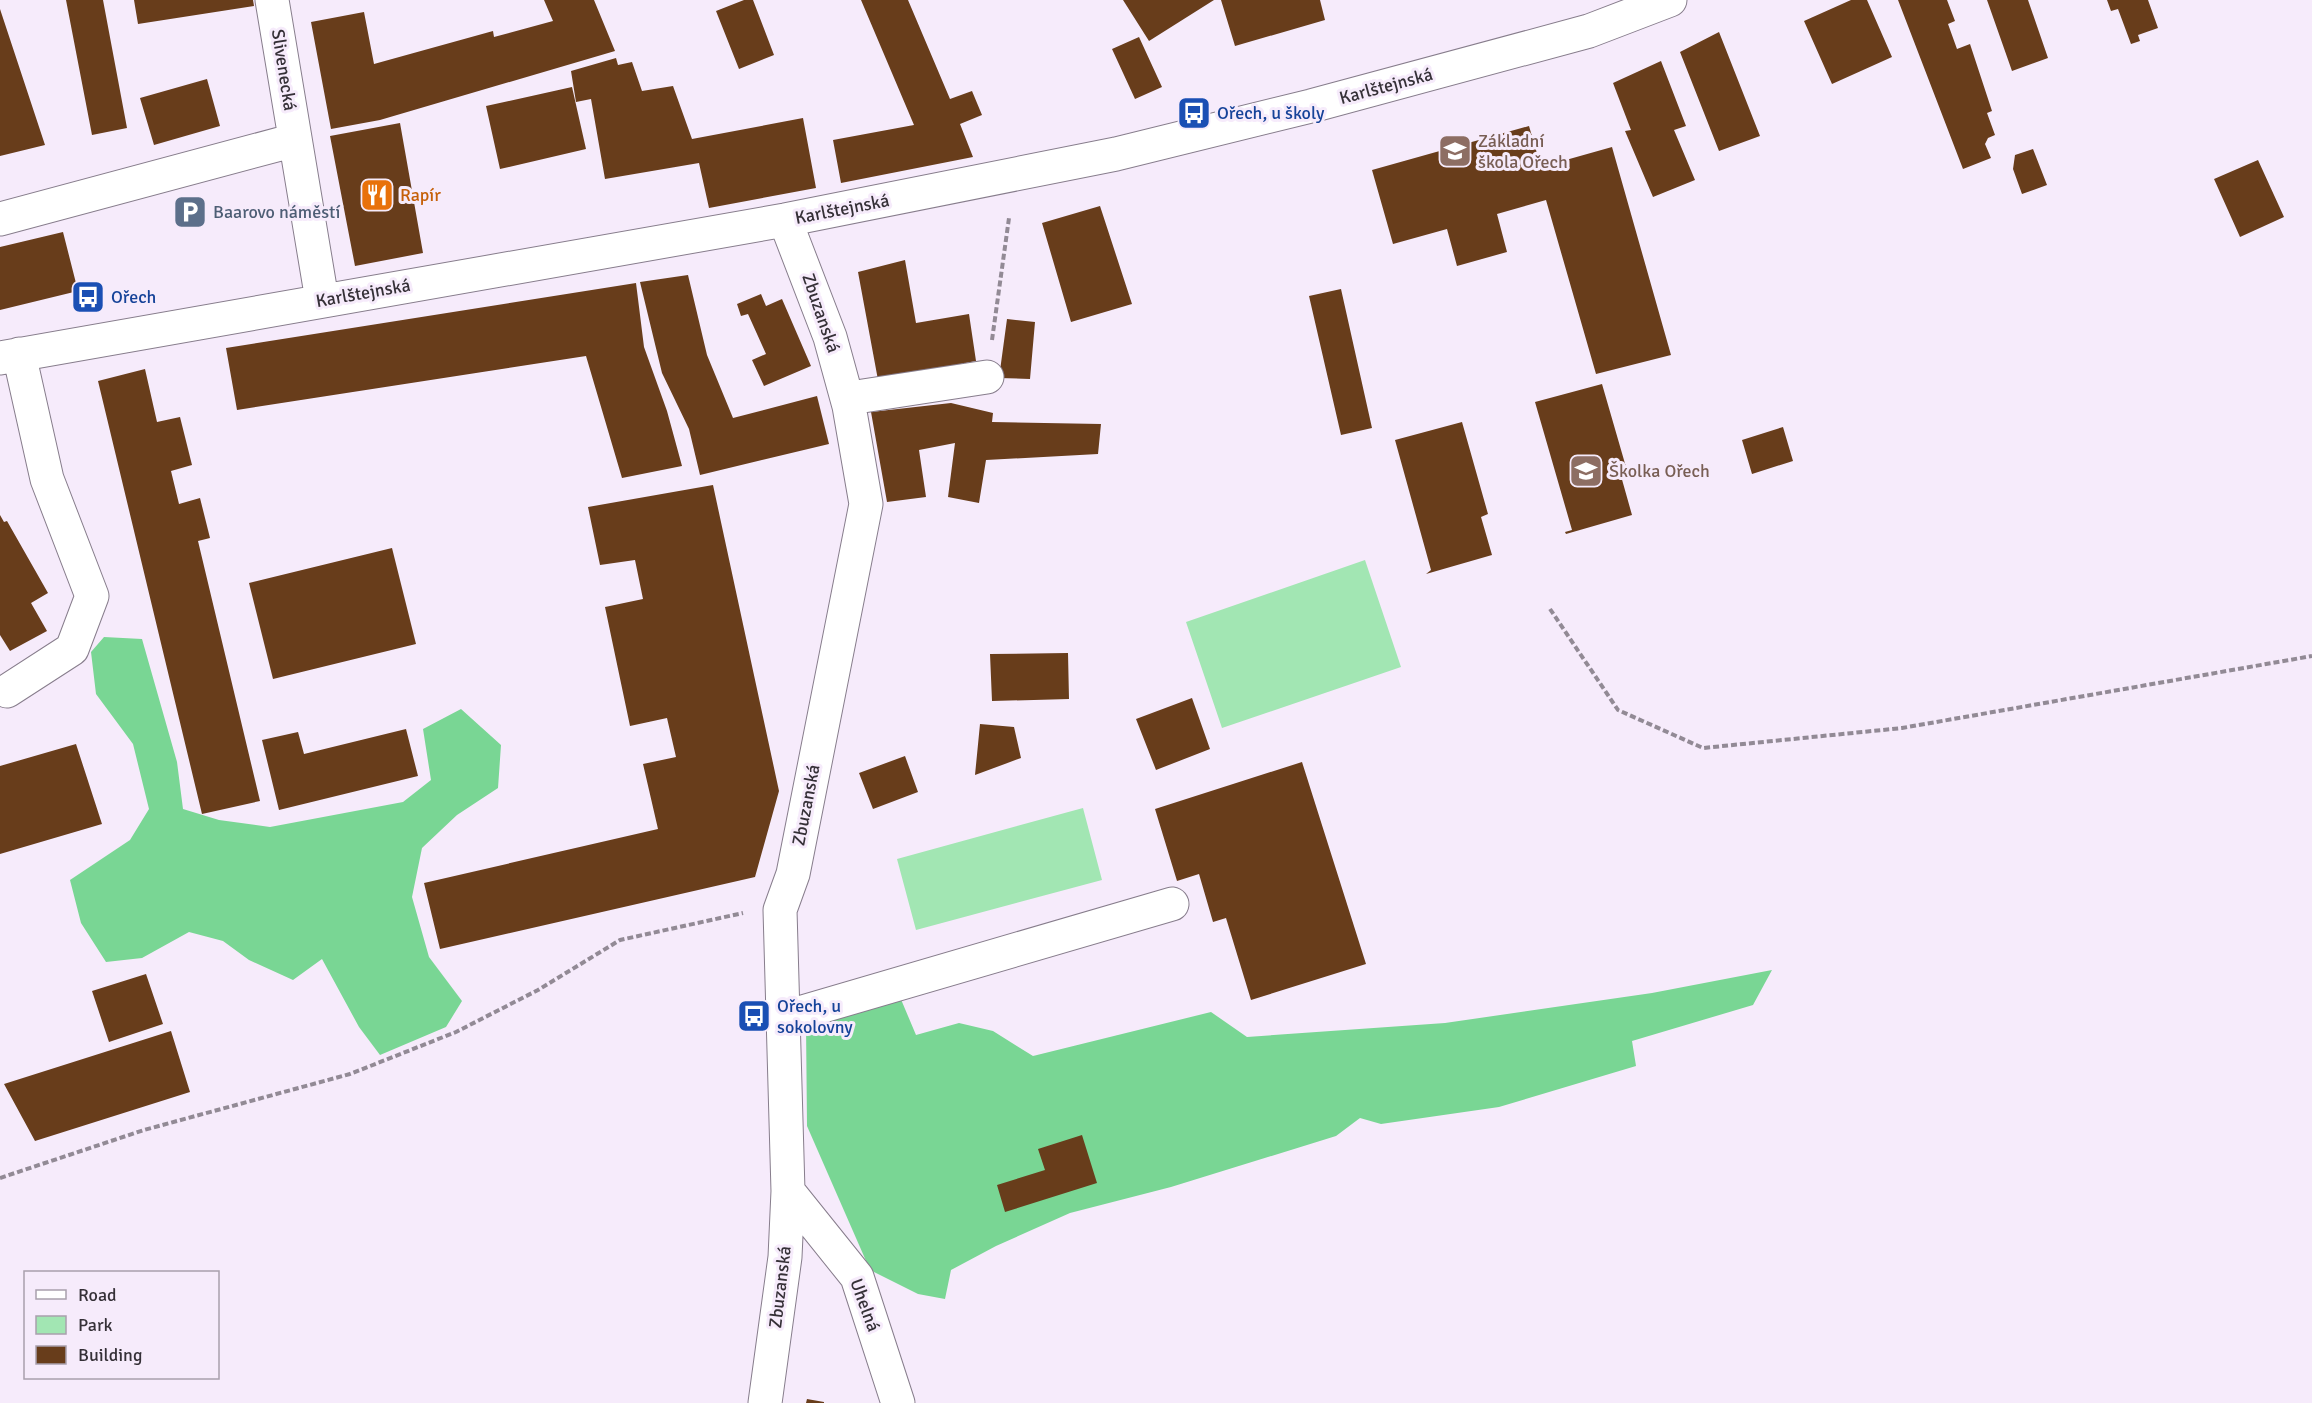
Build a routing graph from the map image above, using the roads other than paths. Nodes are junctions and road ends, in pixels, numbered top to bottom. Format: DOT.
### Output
graph roads {
  1 [pos="272,0"];
  2 [pos="1670,0"];
  3 [pos="295,140"];
  4 [pos="0,219"];
  5 [pos="786,220"];
  6 [pos="322,300"];
  7 [pos="9,356"];
  8 [pos="987,377"];
  9 [pos="863,396"];
  10 [pos="7,690"];
  11 [pos="1172,904"];
  12 [pos="782,1018"];
  13 [pos="788,1191"];
  14 [pos="765,1403"];
  15 [pos="897,1403"];
  1 -- 3 [label="street, Slivenecká"];
  2 -- 5 [label="street, Karlštejnská"];
  3 -- 4 [label="street"];
  3 -- 6 [label="street"];
  5 -- 6 [label="street, Karlštejnská"];
  5 -- 12 [label="street, Zbuzanská"];
  6 -- 7 [label="street, Karlštejnská"];
  7 -- 10 [label="street"];
  8 -- 9 [label="street"];
  11 -- 12 [label="street"];
  12 -- 13 [label="street, Zbuzanská"];
  13 -- 14 [label="street, Zbuzanská"];
  13 -- 15 [label="street, Uhelná"];
}
